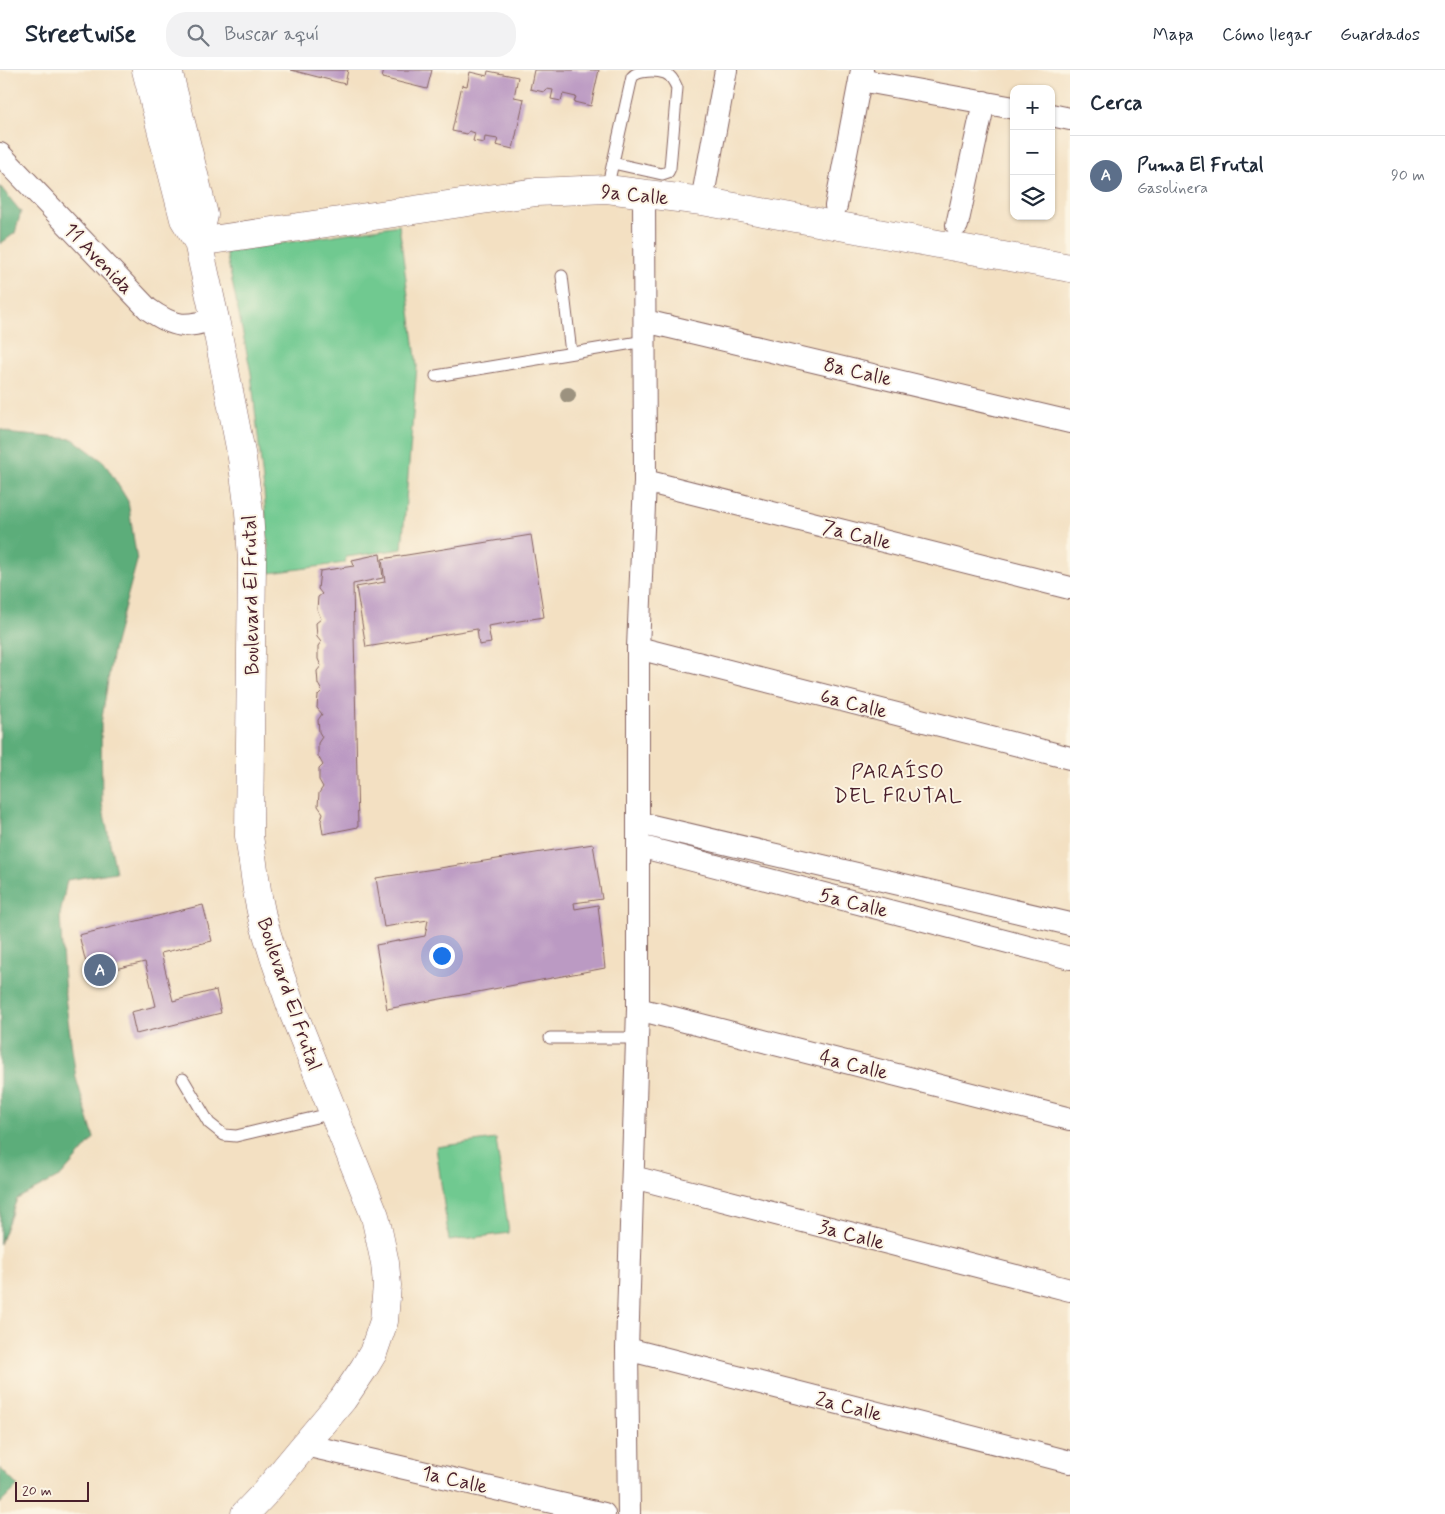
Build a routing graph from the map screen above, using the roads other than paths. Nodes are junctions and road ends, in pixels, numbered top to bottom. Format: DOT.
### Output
graph roads {
  1 [pos="146,70"];
  2 [pos="168,70"];
  3 [pos="726,70"];
  4 [pos="861,75"];
  5 [pos="984,102"];
  6 [pos="1010,107"];
  7 [pos="1055,116"];
  8 [pos="1070,119"];
  9 [pos="0,154"];
  10 [pos="613,163"];
  11 [pos="607,189"];
  12 [pos="644,193"];
  13 [pos="702,201"];
  14 [pos="836,206"];
  15 [pos="957,225"];
  16 [pos="198,242"];
  17 [pos="1070,268"];
  18 [pos="562,276"];
  19 [pos="215,319"];
  20 [pos="645,331"];
  21 [pos="571,353"];
  22 [pos="436,376"];
  23 [pos="1070,422"];
  24 [pos="645,481"];
  25 [pos="1070,588"];
  26 [pos="638,648"];
  27 [pos="1070,758"];
  28 [pos="639,823"];
  29 [pos="639,846"];
  30 [pos="1070,924"];
  31 [pos="1070,958"];
  32 [pos="638,1009"];
  33 [pos="550,1038"];
  34 [pos="637,1038"];
  35 [pos="183,1079"];
  36 [pos="334,1113"];
  37 [pos="1070,1120"];
  38 [pos="633,1177"];
  39 [pos="1070,1290"];
  40 [pos="627,1349"];
  41 [pos="306,1445"];
  42 [pos="1070,1462"];
  43 [pos="245,1514"];
  44 [pos="604,1514"];
  45 [pos="629,1514"];
  1 -- 16 [label="main road, Boulevard El Frutal"];
  2 -- 16 [label="main road, Boulevard El Frutal"];
  3 -- 13 [label="street"];
  4 -- 5 [label="street"];
  4 -- 14 [label="street"];
  5 -- 6 [label="street"];
  5 -- 15 [label="street"];
  7 -- 8 [label="street"];
  9 -- 19 [label="street, 11 Avenida"];
  10 -- 10 [label="lane"];
  10 -- 11 [label="lane"];
  11 -- 12 [label="main road, 9a Calle"];
  11 -- 16 [label="main road, 9a Calle"];
  12 -- 13 [label="main road, 9a Calle"];
  12 -- 20 [label="street"];
  13 -- 17 [label="main road, 9a Calle"];
  16 -- 19 [label="main road, Boulevard El Frutal"];
  18 -- 21 [label="lane"];
  19 -- 36 [label="main road, Boulevard El Frutal"];
  20 -- 21 [label="lane"];
  20 -- 23 [label="street, 8a Calle"];
  20 -- 24 [label="street"];
  21 -- 22 [label="lane"];
  24 -- 25 [label="street, 7a Calle"];
  24 -- 26 [label="street"];
  26 -- 27 [label="street, 6a Calle"];
  26 -- 28 [label="street"];
  28 -- 29 [label="street"];
  28 -- 30 [label="street, 5a Calle"];
  29 -- 31 [label="street, 5a Calle"];
  29 -- 32 [label="street"];
  32 -- 34 [label="street"];
  32 -- 37 [label="street, 4a Calle"];
  33 -- 34 [label="lane"];
  34 -- 38 [label="street"];
  35 -- 36 [label="lane"];
  36 -- 41 [label="main road, Boulevard El Frutal"];
  38 -- 39 [label="street, 3a Calle"];
  38 -- 40 [label="street"];
  40 -- 42 [label="street, 2a Calle"];
  40 -- 45 [label="street"];
  41 -- 43 [label="main road, Boulevard El Frutal"];
  41 -- 44 [label="street, 1a Calle"];
}
